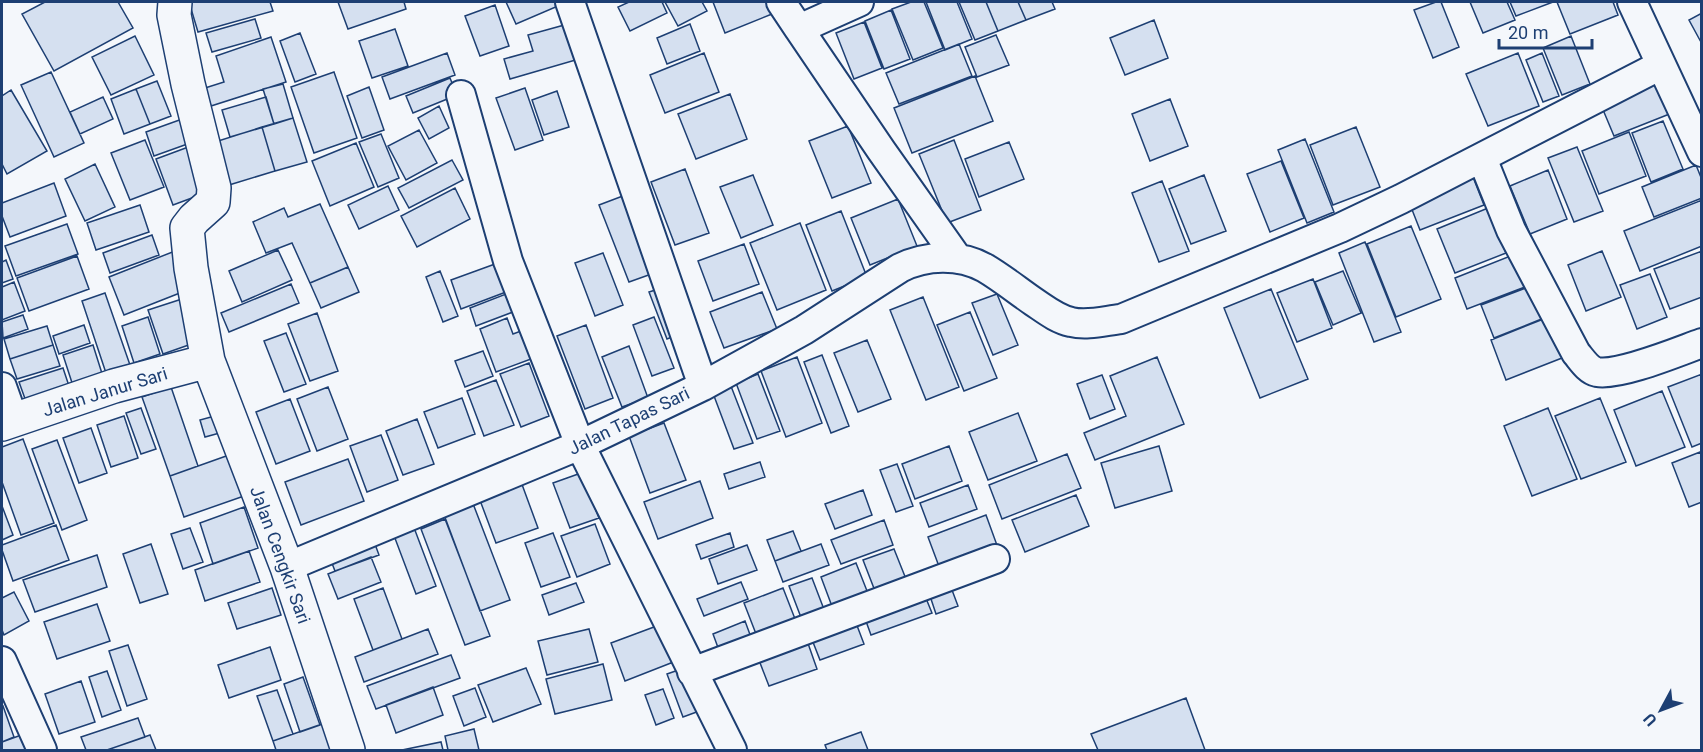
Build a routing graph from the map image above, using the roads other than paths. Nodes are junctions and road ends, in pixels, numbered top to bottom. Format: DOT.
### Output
graph roads {
  1 [pos="175,2"];
  2 [pos="570,2"];
  3 [pos="781,2"];
  4 [pos="859,2"];
  5 [pos="1632,2"];
  6 [pos="799,29"];
  7 [pos="1661,64"];
  8 [pos="460,95"];
  9 [pos="1693,111"];
  10 [pos="1701,152"];
  11 [pos="1482,158"];
  12 [pos="958,259"];
  13 [pos="1701,343"];
  14 [pos="208,361"];
  15 [pos="703,386"];
  16 [pos="2,387"];
  17 [pos="8,423"];
  18 [pos="580,446"];
  19 [pos="995,559"];
  20 [pos="286,567"];
  21 [pos="2,661"];
  22 [pos="692,672"];
  23 [pos="42,750"];
  24 [pos="348,750"];
  25 [pos="732,750"];
  1 -- 14 [label="street, Jalan Cengkir Sari"];
  2 -- 15 [label="street"];
  3 -- 6 [label="street"];
  4 -- 6 [label="street"];
  5 -- 7 [label="street"];
  6 -- 12 [label="street"];
  7 -- 9 [label="street"];
  7 -- 11 [label="street, Jalan Tapas Sari"];
  8 -- 18 [label="street"];
  9 -- 10 [label="street"];
  11 -- 12 [label="street, Jalan Tapas Sari"];
  11 -- 13 [label="street"];
  12 -- 15 [label="street, Jalan Tapas Sari"];
  14 -- 17 [label="street, Jalan Janur Sari"];
  14 -- 20 [label="street, Jalan Cengkir Sari"];
  15 -- 18 [label="street, Jalan Tapas Sari"];
  16 -- 17 [label="street"];
  18 -- 20 [label="street, Jalan Tapas Sari"];
  18 -- 22 [label="street"];
  19 -- 22 [label="street"];
  20 -- 24 [label="street, Jalan Cengkir Sari"];
  21 -- 23 [label="street"];
  22 -- 25 [label="street"];
}
